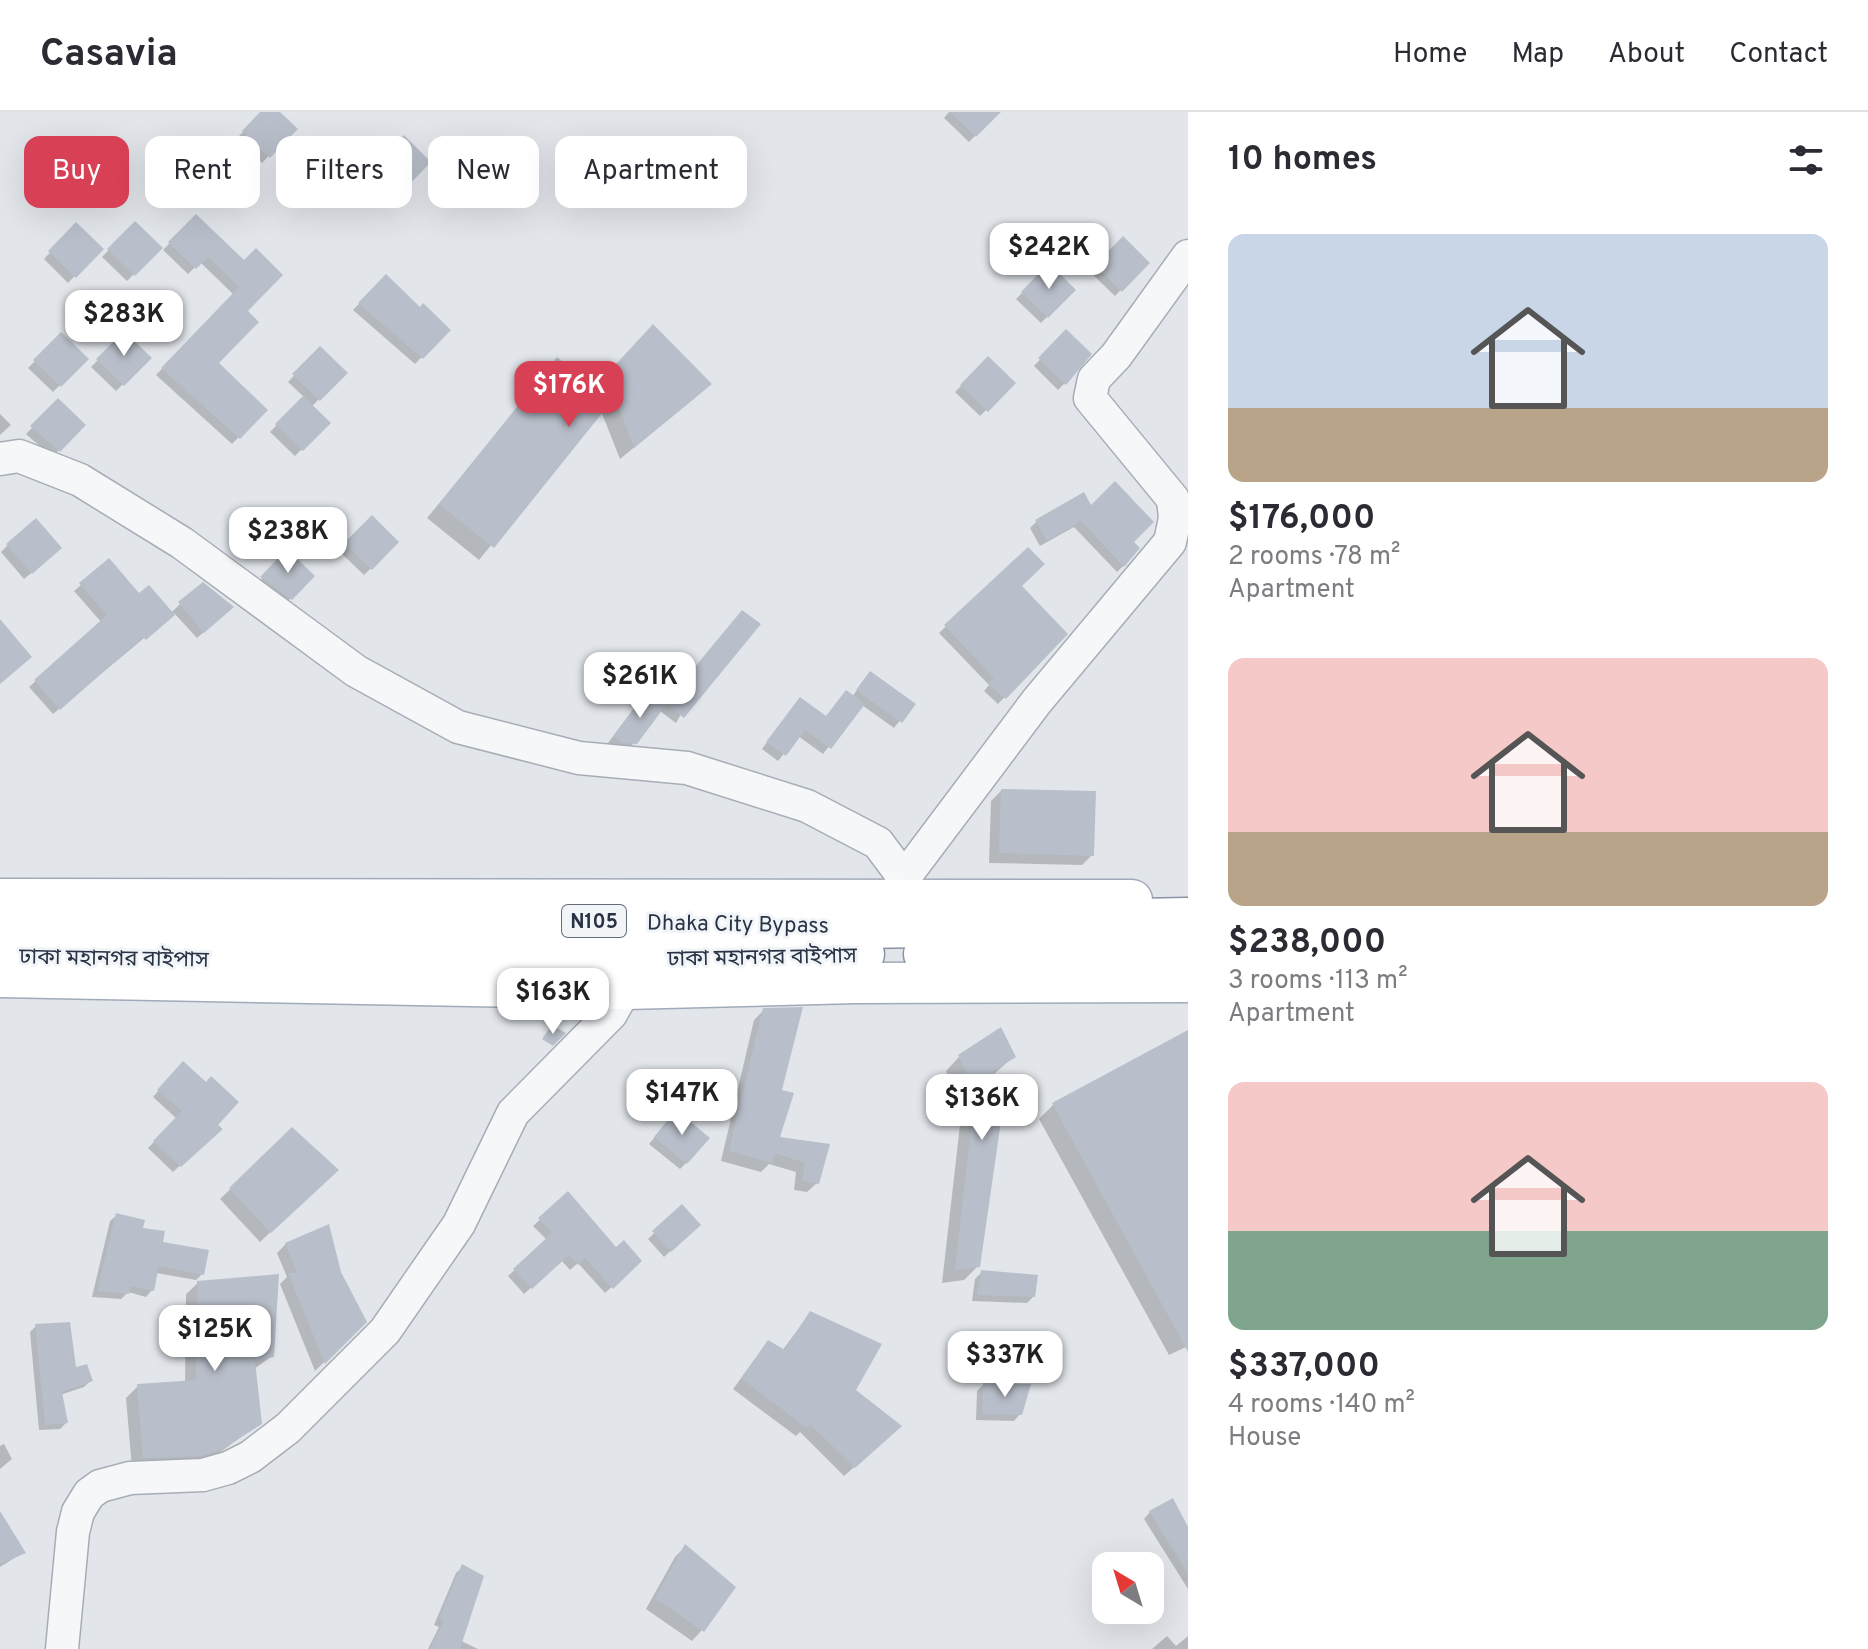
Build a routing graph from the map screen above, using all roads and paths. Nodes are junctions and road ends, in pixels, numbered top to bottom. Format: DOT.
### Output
graph roads {
  1 [pos="1188,256"];
  2 [pos="0,459"];
  3 [pos="1182,525"];
  4 [pos="905,889"];
  5 [pos="0,899"];
  6 [pos="1188,901"];
  7 [pos="1188,920"];
  8 [pos="0,921"];
  9 [pos="0,954"];
  10 [pos="1188,955"];
  11 [pos="0,977"];
  12 [pos="1188,982"];
  13 [pos="625,989"];
  14 [pos="62,1649"];
  1 -- 3 [label="street"];
  2 -- 4 [label="street"];
  3 -- 4 [label="street"];
  4 -- 5 [label="main road"];
  4 -- 6 [label="main road"];
  7 -- 8 [label="highway, Dhaka City Bypass / N105"];
  9 -- 10 [label="highway, ঢাকা মহানগর বাইপাস / N105"];
  11 -- 13 [label="main road"];
  12 -- 13 [label="main road"];
  13 -- 14 [label="street"];
}
